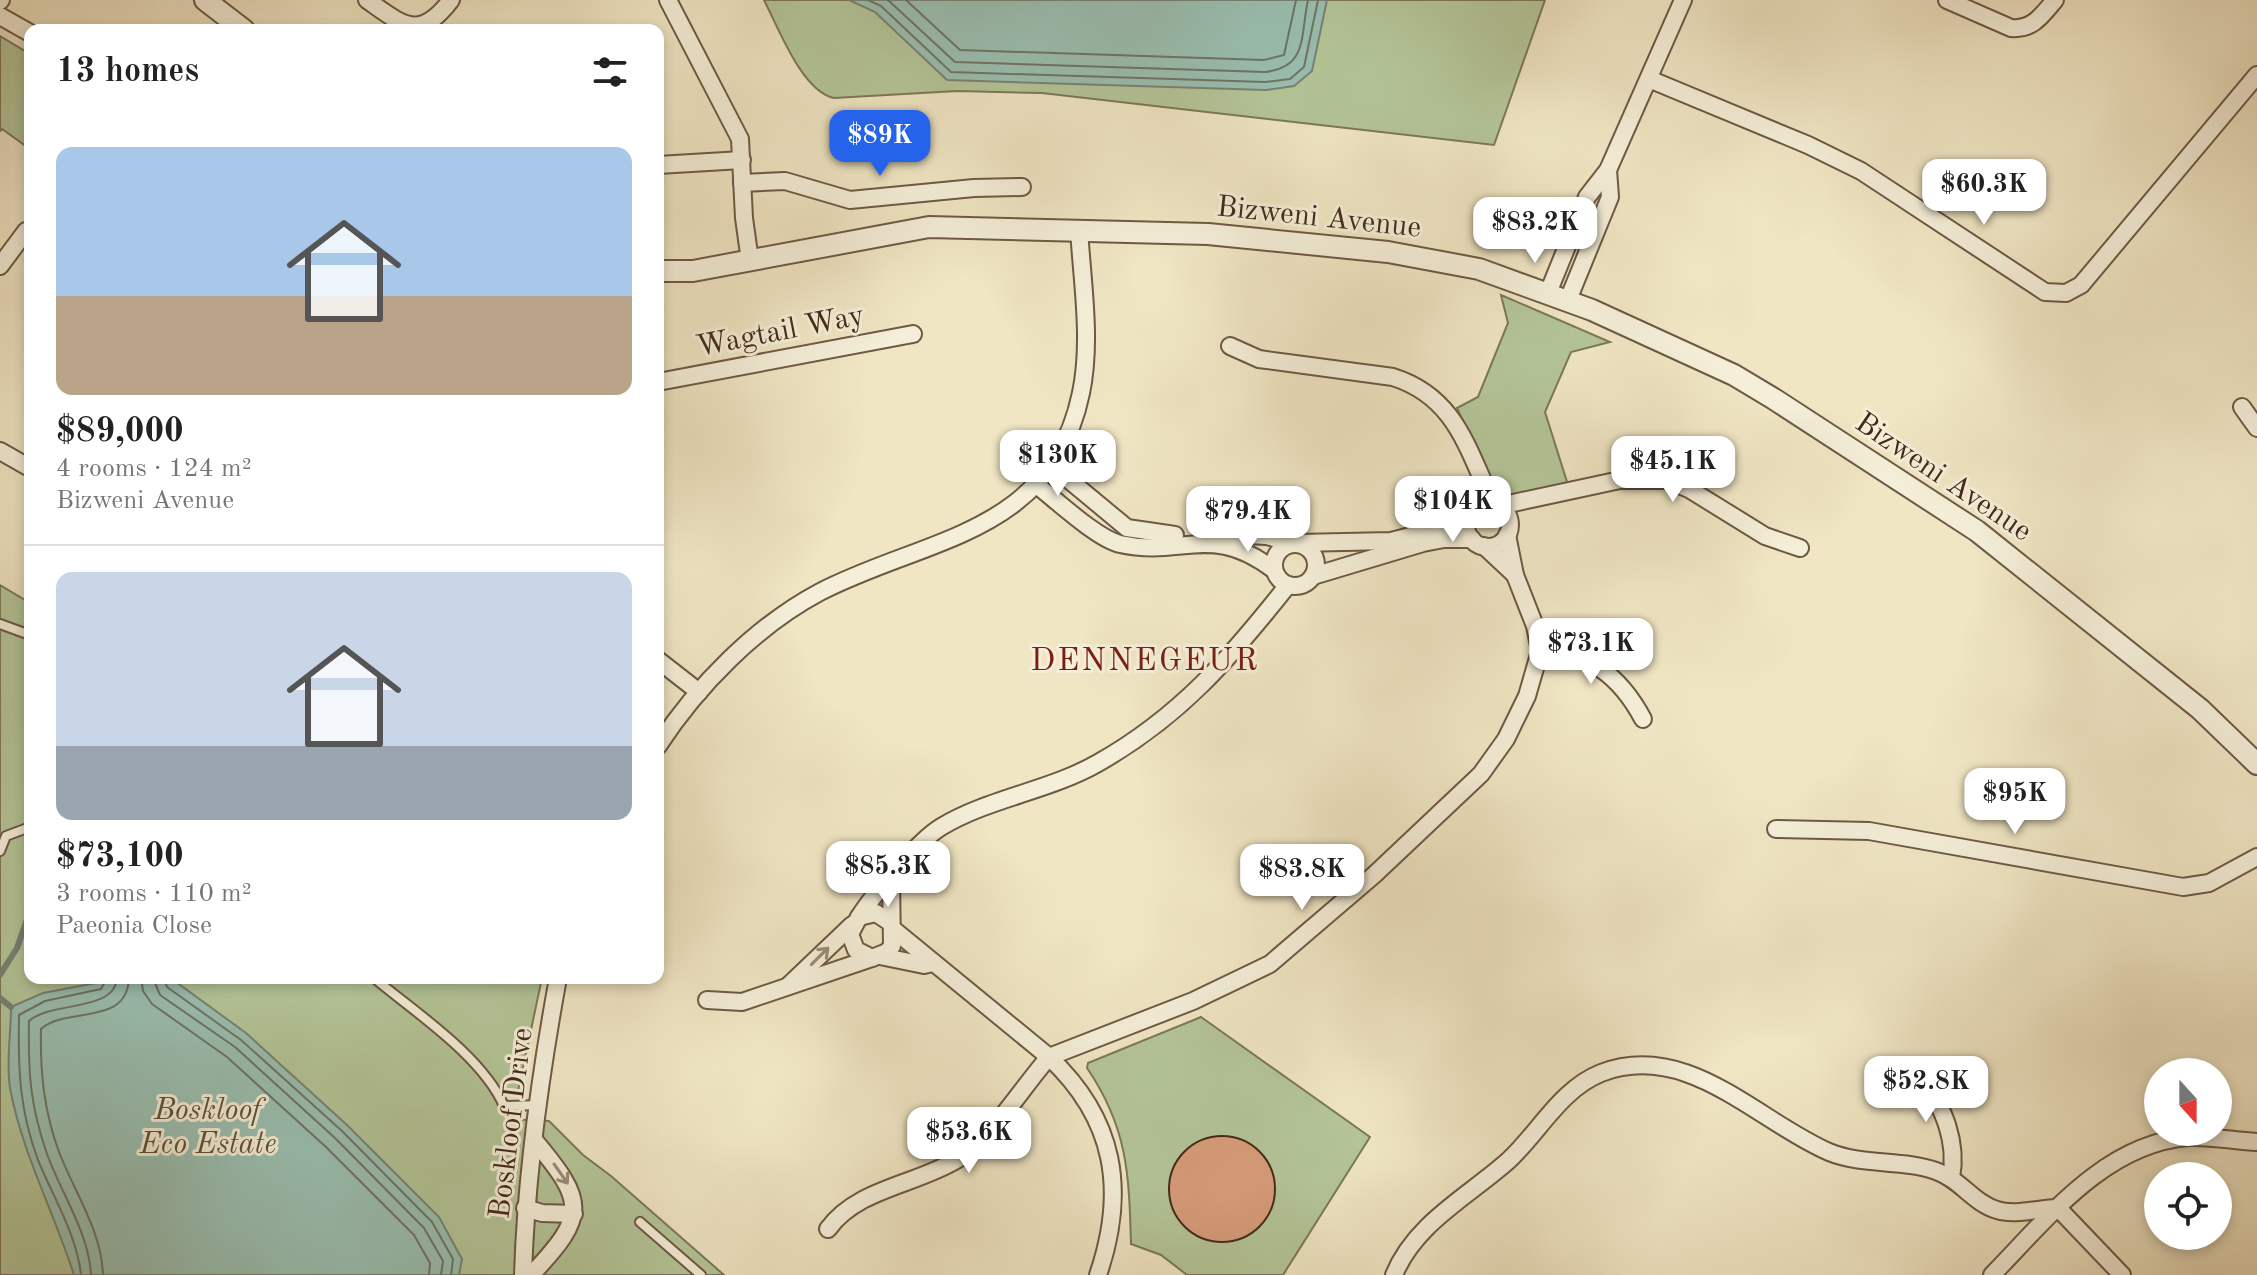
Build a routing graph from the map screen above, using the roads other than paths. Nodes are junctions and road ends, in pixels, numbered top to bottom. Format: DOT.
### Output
graph roads {
  1 [pos="205,0"];
  2 [pos="367,0"];
  3 [pos="451,0"];
  4 [pos="668,0"];
  5 [pos="1683,0"];
  6 [pos="1947,0"];
  7 [pos="2055,0"];
  8 [pos="0,16"];
  9 [pos="236,24"];
  10 [pos="401,24"];
  11 [pos="426,24"];
  12 [pos="24,30"];
  13 [pos="2257,75"];
  14 [pos="1649,79"];
  15 [pos="742,160"];
  16 [pos="664,165"];
  17 [pos="1608,170"];
  18 [pos="742,183"];
  19 [pos="1022,187"];
  20 [pos="1079,229"];
  21 [pos="24,234"];
  22 [pos="750,261"];
  23 [pos="0,266"];
  24 [pos="664,271"];
  25 [pos="1548,293"];
  26 [pos="1568,300"];
  27 [pos="913,334"];
  28 [pos="1230,346"];
  29 [pos="664,381"];
  30 [pos="2242,407"];
  31 [pos="2257,428"];
  32 [pos="0,451"];
  33 [pos="24,465"];
  34 [pos="1051,465"];
  35 [pos="1480,480"];
  36 [pos="1034,483"];
  37 [pos="1534,501"];
  38 [pos="1091,502"];
  39 [pos="1496,504"];
  40 [pos="1472,511"];
  41 [pos="1078,516"];
  42 [pos="1508,529"];
  43 [pos="1123,536"];
  44 [pos="1478,542"];
  45 [pos="1294,543"];
  46 [pos="1800,548"];
  47 [pos="1274,570"];
  48 [pos="1515,575"];
  49 [pos="1313,576"];
  50 [pos="1288,585"];
  51 [pos="0,624"];
  52 [pos="24,633"];
  53 [pos="1540,651"];
  54 [pos="664,665"];
  55 [pos="699,692"];
  56 [pos="1643,719"];
  57 [pos="664,738"];
  58 [pos="2257,764"];
  59 [pos="24,829"];
  60 [pos="1776,829"];
  61 [pos="0,851"];
  62 [pos="2257,857"];
  63 [pos="891,879"];
  64 [pos="856,921"];
  65 [pos="893,926"];
  66 [pos="876,957"];
  67 [pos="933,963"];
  68 [pos="381,984"];
  69 [pos="557,984"];
  70 [pos="787,987"];
  71 [pos="707,1000"];
  72 [pos="1049,1057"];
  73 [pos="1920,1068"];
  74 [pos="538,1105"];
  75 [pos="534,1140"];
  76 [pos="2257,1142"];
  77 [pos="1951,1178"];
  78 [pos="525,1208"];
  79 [pos="2058,1208"];
  80 [pos="574,1214"];
  81 [pos="640,1222"];
  82 [pos="828,1229"];
  83 [pos="523,1275"];
  84 [pos="531,1275"];
  85 [pos="701,1275"];
  86 [pos="1098,1275"];
  87 [pos="1394,1275"];
  88 [pos="1992,1275"];
  89 [pos="2122,1275"];
  1 -- 9 [label="street"];
  2 -- 10 [label="street"];
  3 -- 11 [label="street"];
  4 -- 15 [label="street"];
  5 -- 14 [label="street"];
  6 -- 7 [label="street"];
  8 -- 12 [label="street"];
  13 -- 14 [label="street"];
  14 -- 17 [label="street"];
  15 -- 16 [label="street"];
  15 -- 18 [label="street"];
  17 -- 25 [label="street"];
  17 -- 26 [label="street"];
  18 -- 19 [label="street"];
  18 -- 22 [label="street"];
  20 -- 22 [label="street, Bizweni Avenue"];
  20 -- 25 [label="street, Bizweni Avenue"];
  20 -- 34 [label="street"];
  21 -- 23 [label="street"];
  22 -- 24 [label="street, Bizweni Avenue"];
  25 -- 26 [label="street, Bizweni Avenue"];
  26 -- 58 [label="street, Bizweni Avenue"];
  27 -- 29 [label="street, Wagtail Way"];
  28 -- 35 [label="street"];
  30 -- 31 [label="street"];
  32 -- 33 [label="street"];
  34 -- 36 [label="street"];
  34 -- 38 [label="street"];
  35 -- 39 [label="street"];
  35 -- 40 [label="street"];
  36 -- 41 [label="street"];
  36 -- 55 [label="street"];
  37 -- 39 [label="street"];
  37 -- 42 [label="street"];
  37 -- 46 [label="street"];
  38 -- 41 [label="street"];
  38 -- 43 [label="street"];
  39 -- 40 [label="street"];
  39 -- 42 [label="street"];
  40 -- 44 [label="street"];
  40 -- 45 [label="street"];
  41 -- 43 [label="street"];
  42 -- 44 [label="street"];
  42 -- 48 [label="street"];
  43 -- 45 [label="street"];
  43 -- 47 [label="street"];
  44 -- 48 [label="street"];
  44 -- 49 [label="street"];
  45 -- 47 [label="street"];
  45 -- 49 [label="street"];
  47 -- 50 [label="street"];
  48 -- 53 [label="street"];
  49 -- 50 [label="street"];
  50 -- 63 [label="street"];
  51 -- 52 [label="lane"];
  53 -- 56 [label="street"];
  53 -- 72 [label="street"];
  54 -- 55 [label="street"];
  55 -- 57 [label="street"];
  59 -- 61 [label="lane"];
  60 -- 62 [label="street"];
  63 -- 64 [label="street"];
  63 -- 65 [label="street"];
  64 -- 65 [label="street"];
  64 -- 66 [label="street"];
  70 -- 64 [label="street, one-way"];
  65 -- 66 [label="street"];
  65 -- 67 [label="street"];
  66 -- 67 [label="street"];
  66 -- 70 [label="street"];
  67 -- 72 [label="street"];
  68 -- 74 [label="lane"];
  69 -- 74 [label="street, Boskloof Drive"];
  70 -- 71 [label="street"];
  72 -- 82 [label="street"];
  72 -- 86 [label="street"];
  73 -- 77 [label="street"];
  74 -- 75 [label="street, Boskloof Drive"];
  75 -- 78 [label="street, Boskloof Drive"];
  75 -- 80 [label="street, one-way"];
  76 -- 79 [label="street"];
  77 -- 79 [label="street"];
  77 -- 87 [label="street"];
  78 -- 80 [label="street"];
  78 -- 83 [label="street, Boskloof Drive"];
  79 -- 88 [label="street"];
  79 -- 89 [label="street"];
  80 -- 84 [label="street"];
  81 -- 85 [label="lane"];
}
